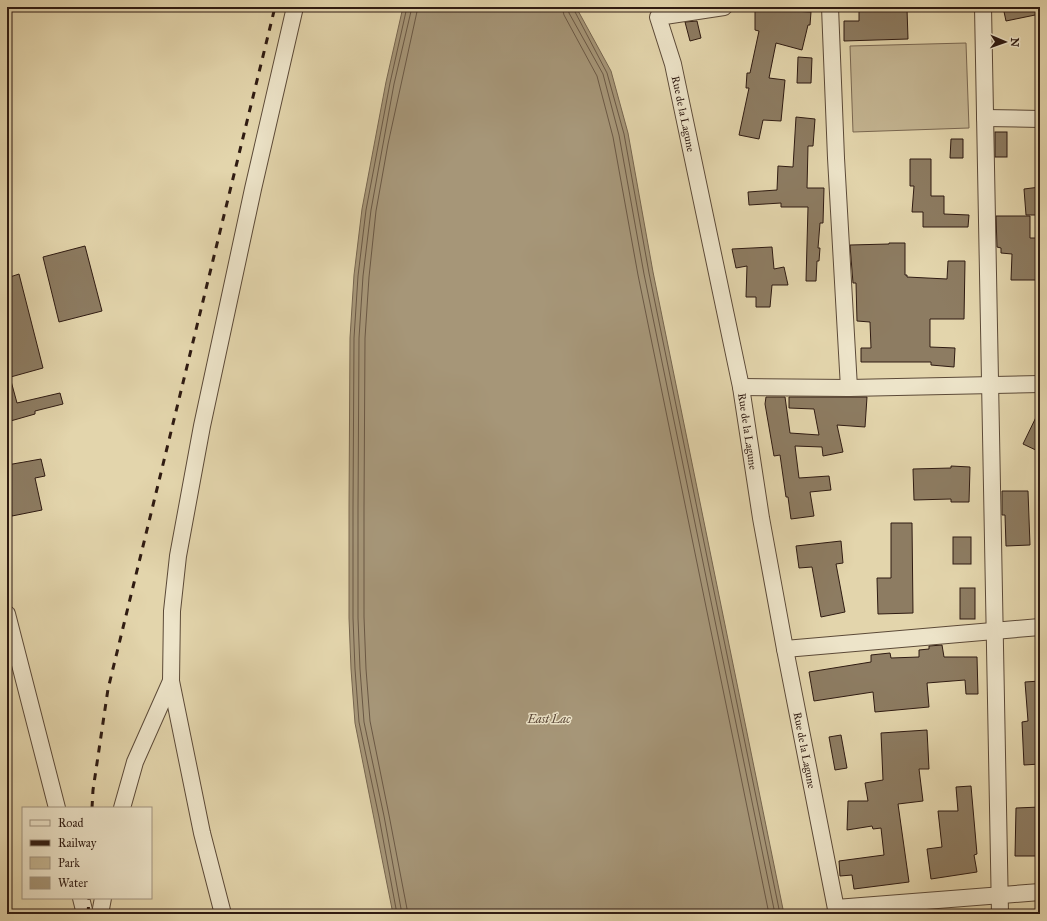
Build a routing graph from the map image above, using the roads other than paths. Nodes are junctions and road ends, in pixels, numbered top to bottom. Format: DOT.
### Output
graph roads {
  1 [pos="295,7"];
  2 [pos="724,7"];
  3 [pos="830,7"];
  4 [pos="983,7"];
  5 [pos="657,12"];
  6 [pos="985,118"];
  7 [pos="1040,119"];
  8 [pos="1040,384"];
  9 [pos="990,385"];
  10 [pos="741,387"];
  11 [pos="849,388"];
  12 [pos="7,614"];
  13 [pos="1040,627"];
  14 [pos="994,631"];
  15 [pos="785,649"];
  16 [pos="171,681"];
  17 [pos="58,807"];
  18 [pos="122,807"];
  19 [pos="1040,892"];
  20 [pos="999,896"];
  21 [pos="103,899"];
  22 [pos="837,911"];
  23 [pos="100,914"];
  24 [pos="223,914"];
  25 [pos="1000,914"];
  1 -- 16 [label="street"];
  2 -- 5 [label="street, Rue de la Lagune"];
  3 -- 11 [label="street"];
  4 -- 6 [label="street"];
  5 -- 10 [label="street, Rue de la Lagune"];
  6 -- 7 [label="street"];
  6 -- 9 [label="street"];
  8 -- 9 [label="street"];
  9 -- 11 [label="street"];
  9 -- 14 [label="street"];
  10 -- 11 [label="street"];
  10 -- 15 [label="street, Rue de la Lagune"];
  12 -- 17 [label="street"];
  13 -- 14 [label="street"];
  14 -- 15 [label="street"];
  14 -- 20 [label="street"];
  15 -- 22 [label="street, Rue de la Lagune"];
  16 -- 18 [label="street"];
  16 -- 24 [label="street"];
  19 -- 20 [label="street"];
  20 -- 22 [label="street"];
  20 -- 25 [label="street"];
  21 -- 23 [label="street"];
}
